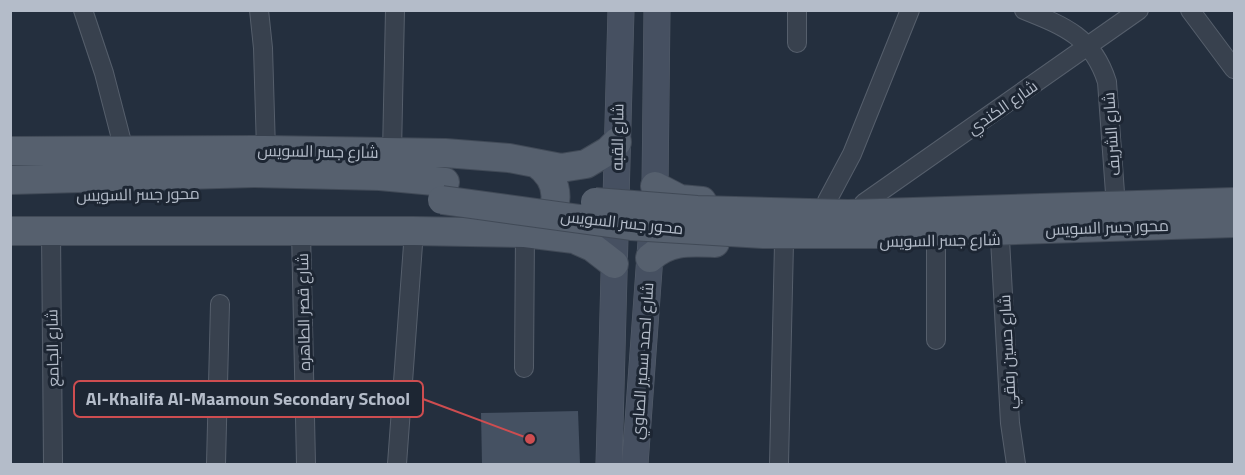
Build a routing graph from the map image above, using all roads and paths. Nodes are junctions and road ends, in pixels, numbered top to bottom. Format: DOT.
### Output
graph roads {
  1 [pos="83,10"];
  2 [pos="259,10"];
  3 [pos="395,10"];
  4 [pos="621,10"];
  5 [pos="657,10"];
  6 [pos="797,10"];
  7 [pos="910,10"];
  8 [pos="1024,10"];
  9 [pos="1139,10"];
  10 [pos="1190,10"];
  11 [pos="797,43"];
  12 [pos="1089,46"];
  13 [pos="1234,69"];
  14 [pos="617,142"];
  15 [pos="124,150"];
  16 [pos="266,150"];
  17 [pos="10,151"];
  18 [pos="392,152"];
  19 [pos="536,163"];
  20 [pos="10,180"];
  21 [pos="655,186"];
  22 [pos="444,191"];
  23 [pos="1234,191"];
  24 [pos="1114,193"];
  25 [pos="10,196"];
  26 [pos="690,201"];
  27 [pos="827,201"];
  28 [pos="864,202"];
  29 [pos="1234,202"];
  30 [pos="1234,223"];
  31 [pos="10,231"];
  32 [pos="51,231"];
  33 [pos="301,231"];
  34 [pos="414,231"];
  35 [pos="525,233"];
  36 [pos="1234,235"];
  37 [pos="1000,239"];
  38 [pos="936,240"];
  39 [pos="687,242"];
  40 [pos="784,243"];
  41 [pos="650,258"];
  42 [pos="614,264"];
  43 [pos="220,304"];
  44 [pos="936,340"];
  45 [pos="524,368"];
  46 [pos="53,465"];
  47 [pos="216,465"];
  48 [pos="306,465"];
  49 [pos="397,465"];
  50 [pos="609,465"];
  51 [pos="635,465"];
  52 [pos="779,465"];
  53 [pos="1016,465"];
  1 -- 15 [label="street"];
  2 -- 16 [label="street"];
  3 -- 18 [label="street"];
  4 -- 14 [label="main road, شارع القبه"];
  5 -- 21 [label="main road"];
  6 -- 11 [label="street"];
  7 -- 27 [label="street"];
  8 -- 12 [label="street, شارع الشريف"];
  9 -- 12 [label="street, شارع الكندي"];
  10 -- 13 [label="street"];
  12 -- 24 [label="street, شارع الشريف"];
  12 -- 28 [label="street, شارع الكندي"];
  14 -- 19 [label="main road, شارع جسر السويس"];
  14 -- 42 [label="main road, شارع القبه"];
  15 -- 16 [label="main road, شارع جسر السويس"];
  15 -- 17 [label="main road, شارع جسر السويس"];
  16 -- 18 [label="main road, شارع جسر السويس"];
  18 -- 19 [label="main road, شارع جسر السويس"];
  19 -- 35 [label="main road"];
  20 -- 22 [label="main road, محور جسر السويس"];
  21 -- 26 [label="main road"];
  21 -- 41 [label="main road"];
  22 -- 25 [label="main road, محور جسر السويس"];
  22 -- 29 [label="main road, محور جسر السويس, bridge"];
  22 -- 30 [label="main road, محور جسر السويس, bridge"];
  23 -- 24 [label="main road"];
  24 -- 28 [label="main road"];
  26 -- 27 [label="main road"];
  26 -- 39 [label="main road"];
  27 -- 28 [label="main road"];
  31 -- 32 [label="main road"];
  32 -- 33 [label="main road"];
  32 -- 46 [label="street, شارع الجامع"];
  33 -- 34 [label="main road"];
  33 -- 48 [label="street, شارع قصر الطاهره"];
  34 -- 35 [label="main road"];
  34 -- 49 [label="street"];
  35 -- 42 [label="main road"];
  35 -- 45 [label="street"];
  36 -- 37 [label="main road, شارع جسر السويس"];
  37 -- 38 [label="main road, شارع جسر السويس"];
  37 -- 53 [label="street, شارع حسين رفقي"];
  38 -- 40 [label="main road, شارع جسر السويس"];
  38 -- 44 [label="street"];
  39 -- 40 [label="main road, شارع جسر السويس"];
  39 -- 41 [label="main road, شارع جسر السويس"];
  40 -- 52 [label="street"];
  41 -- 51 [label="main road, شارع احمد سمير الصاوي"];
  42 -- 50 [label="main road, شارع احمد سمير الصاوي"];
  43 -- 47 [label="street"];
}
